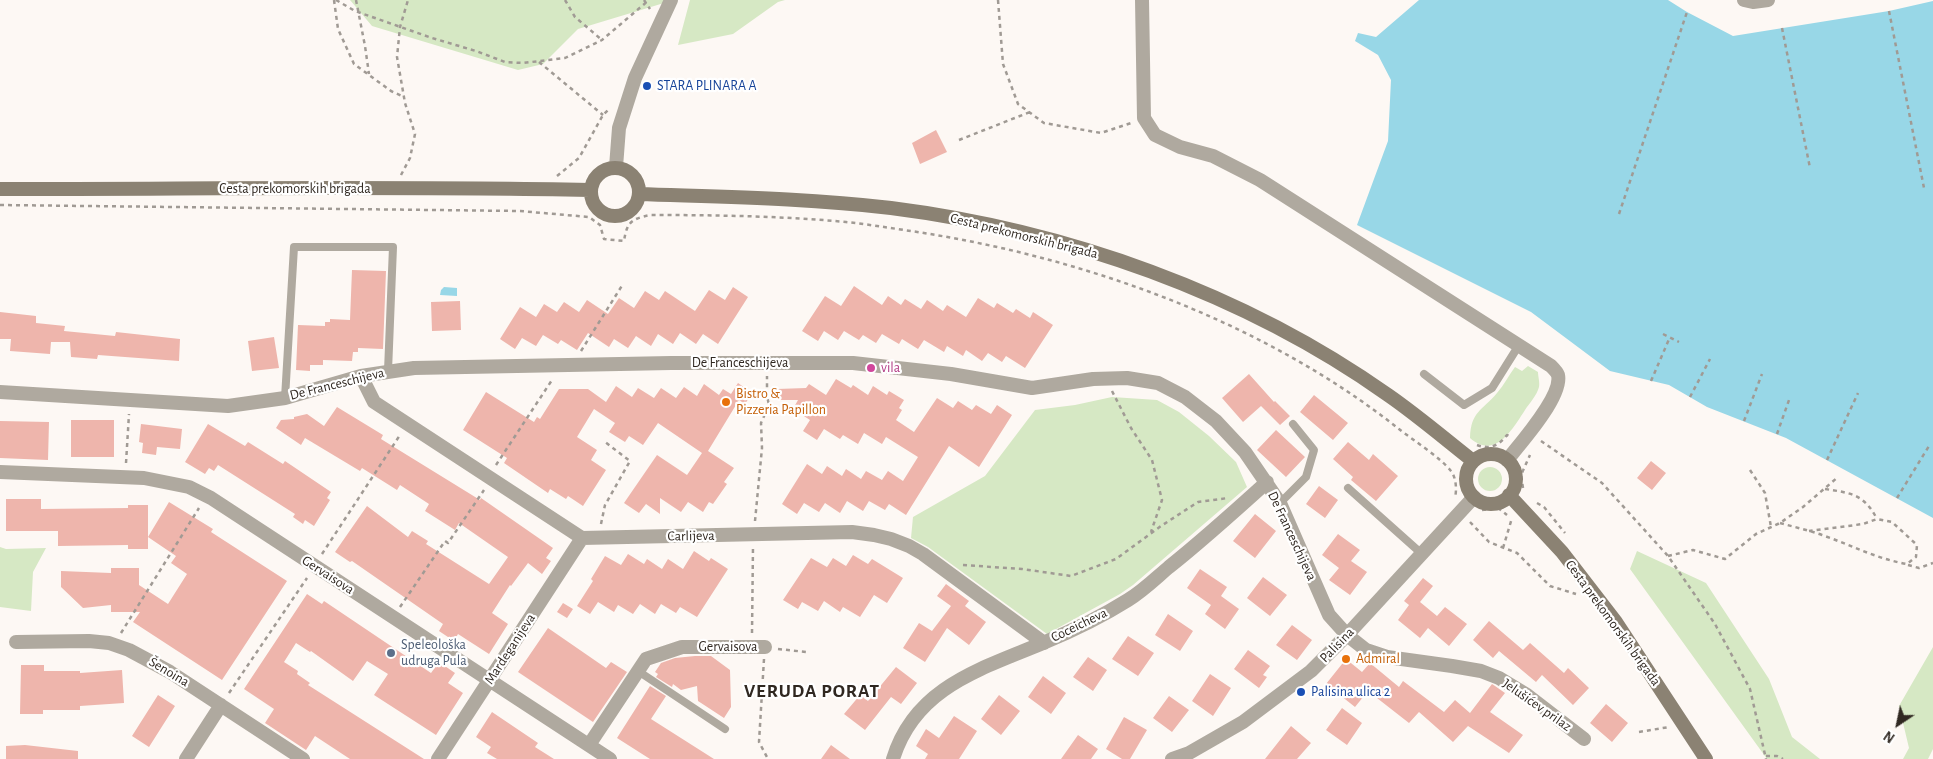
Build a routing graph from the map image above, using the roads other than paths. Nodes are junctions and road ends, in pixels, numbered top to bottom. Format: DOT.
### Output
graph roads {
  1 [pos="670,0"];
  2 [pos="1142,0"];
  3 [pos="1744,0"];
  4 [pos="1768,0"];
  5 [pos="616,168"];
  6 [pos="0,188"];
  7 [pos="590,190"];
  8 [pos="639,194"];
  9 [pos="1518,345"];
  10 [pos="388,371"];
  11 [pos="1424,374"];
  12 [pos="361,376"];
  13 [pos="0,392"];
  14 [pos="285,398"];
  15 [pos="1293,424"];
  16 [pos="1507,460"];
  17 [pos="1473,461"];
  18 [pos="0,472"];
  19 [pos="1267,482"];
  20 [pos="1348,488"];
  21 [pos="1509,495"];
  22 [pos="1474,497"];
  23 [pos="1280,503"];
  24 [pos="582,538"];
  25 [pos="1422,554"];
  26 [pos="1347,635"];
  27 [pos="16,642"];
  28 [pos="1044,643"];
  29 [pos="758,647"];
  30 [pos="638,671"];
  31 [pos="489,680"];
  32 [pos="221,705"];
  33 [pos="725,729"];
  34 [pos="1584,739"];
  35 [pos="589,745"];
  36 [pos="186,759"];
  37 [pos="303,759"];
  38 [pos="438,759"];
  39 [pos="610,759"];
  40 [pos="893,759"];
  41 [pos="1172,759"];
  42 [pos="1706,759"];
  1 -- 5 [label="street"];
  2 -- 9 [label="street"];
  3 -- 4 [label="street"];
  5 -- 7 [label="main road"];
  5 -- 8 [label="main road"];
  6 -- 7 [label="main road, Cesta prekomorskih brigada"];
  7 -- 8 [label="main road"];
  8 -- 17 [label="main road, Cesta prekomorskih brigada"];
  9 -- 11 [label="lane"];
  9 -- 16 [label="street"];
  10 -- 12 [label="street, De Franceschijeva"];
  10 -- 14 [label="lane"];
  10 -- 19 [label="street, De Franceschijeva"];
  12 -- 14 [label="street, De Franceschijeva"];
  12 -- 24 [label="street"];
  13 -- 14 [label="street, De Franceschijeva"];
  15 -- 23 [label="lane"];
  16 -- 17 [label="main road"];
  16 -- 21 [label="main road"];
  17 -- 22 [label="main road"];
  18 -- 31 [label="street, Gervaisova"];
  19 -- 23 [label="street, De Franceschijeva"];
  19 -- 28 [label="street, Coceicheva"];
  20 -- 25 [label="lane"];
  21 -- 22 [label="main road"];
  21 -- 42 [label="main road, Cesta prekomorskih brigada"];
  22 -- 25 [label="street, Palisina"];
  23 -- 26 [label="street, De Franceschijeva"];
  24 -- 28 [label="street, Carlijeva"];
  24 -- 31 [label="street, Mardeganijeva"];
  25 -- 26 [label="street, Palisina"];
  26 -- 34 [label="street, Jelušićev prilaz"];
  26 -- 41 [label="street, Palisina"];
  27 -- 32 [label="street, Šenoina"];
  28 -- 40 [label="street, Coceicheva"];
  29 -- 30 [label="street, Gervaisova"];
  30 -- 33 [label="lane"];
  30 -- 35 [label="street, Gervaisova"];
  31 -- 35 [label="street, Gervaisova"];
  31 -- 38 [label="street, Mardeganijeva"];
  32 -- 36 [label="street"];
  32 -- 37 [label="street, Šenoina"];
  35 -- 39 [label="street, Gervaisova"];
}
